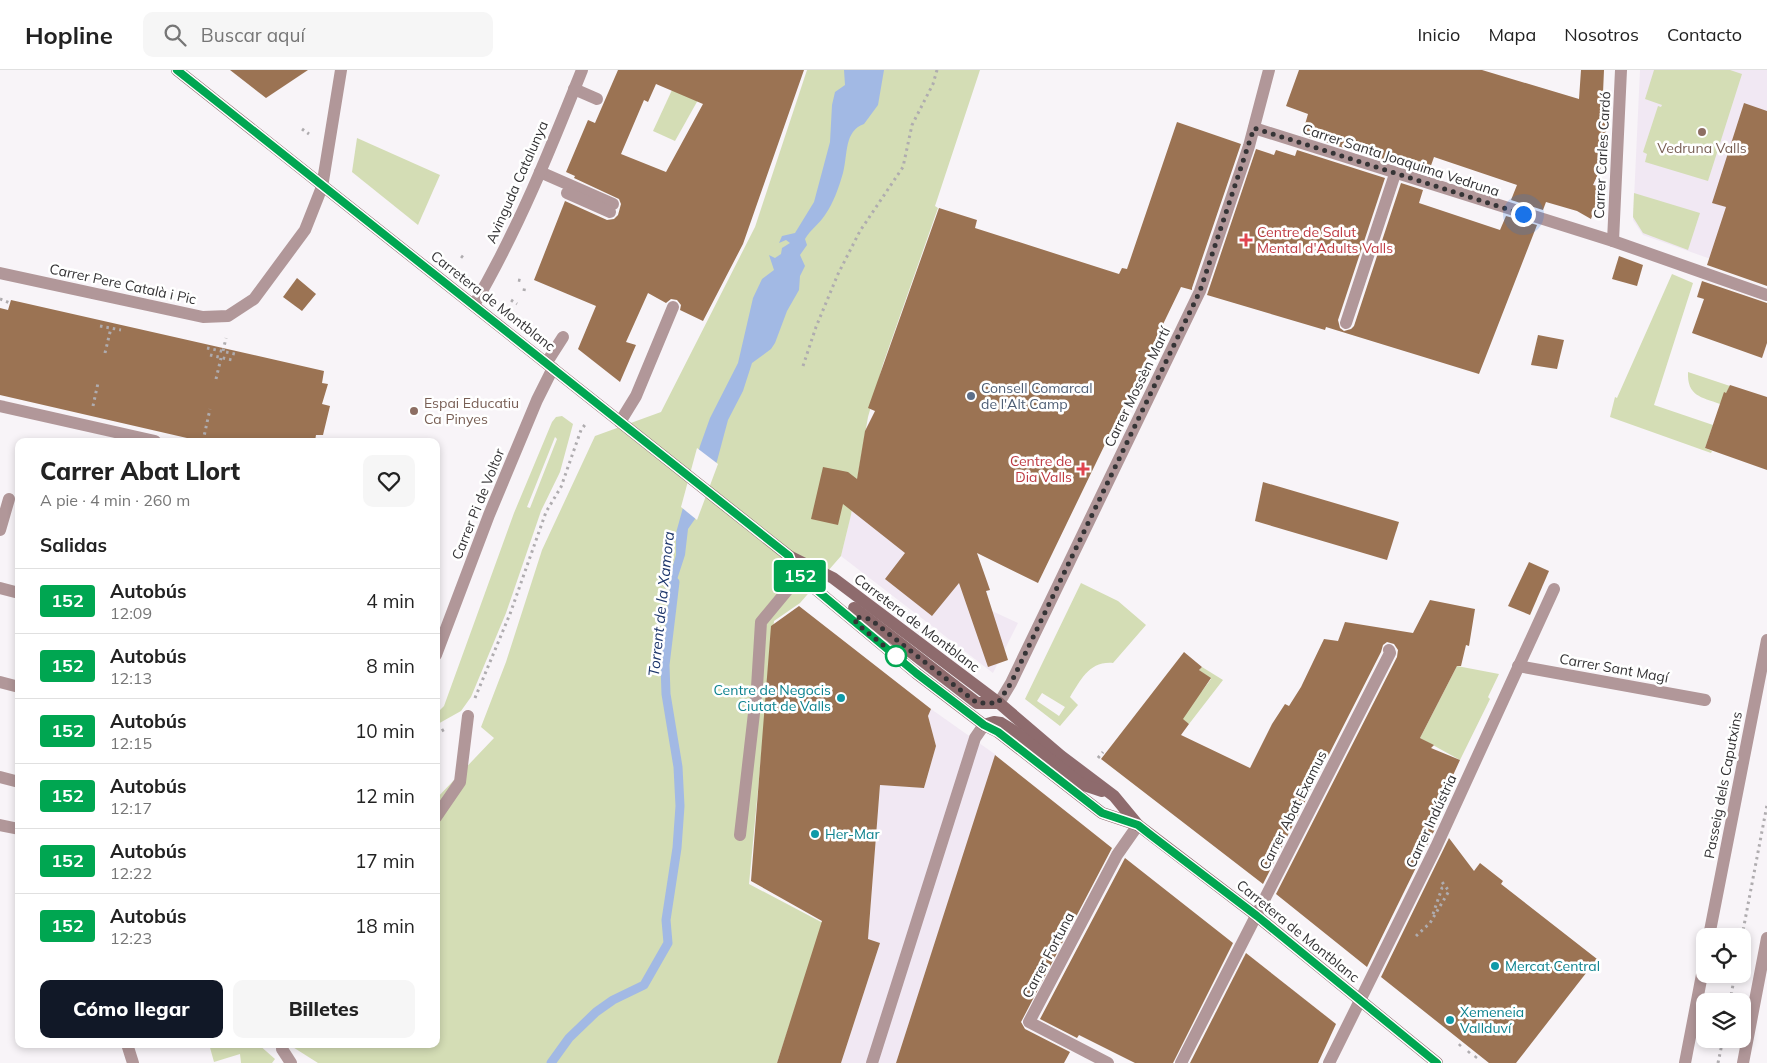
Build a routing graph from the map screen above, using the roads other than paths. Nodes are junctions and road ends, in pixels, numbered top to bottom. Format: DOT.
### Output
graph roads {
  1 [pos="177,70"];
  2 [pos="341,70"];
  3 [pos="582,70"];
  4 [pos="1269,70"];
  5 [pos="1621,70"];
  6 [pos="574,89"];
  7 [pos="597,99"];
  8 [pos="1254,128"];
  9 [pos="1395,174"];
  10 [pos="538,176"];
  11 [pos="322,187"];
  12 [pos="612,208"];
  13 [pos="1613,241"];
  14 [pos="0,273"];
  15 [pos="1767,295"];
  16 [pos="474,305"];
  17 [pos="674,307"];
  18 [pos="1346,323"];
  19 [pos="563,337"];
  20 [pos="550,365"];
  21 [pos="0,406"];
  22 [pos="620,422"];
  23 [pos="142,438"];
  24 [pos="9,499"];
  25 [pos="0,530"];
  26 [pos="789,556"];
  27 [pos="800,576"];
  28 [pos="0,588"];
  29 [pos="1554,589"];
  30 [pos="15,592"];
  31 [pos="851,592"];
  32 [pos="440,613"];
  33 [pos="449,616"];
  34 [pos="853,616"];
  35 [pos="1767,640"];
  36 [pos="440,643"];
  37 [pos="1389,650"];
  38 [pos="1518,666"];
  39 [pos="0,682"];
  40 [pos="15,686"];
  41 [pos="1705,700"];
  42 [pos="998,703"];
  43 [pos="468,716"];
  44 [pos="984,725"];
  45 [pos="0,777"];
  46 [pos="15,781"];
  47 [pos="1114,796"];
  48 [pos="440,811"];
  49 [pos="0,824"];
  50 [pos="1138,825"];
  51 [pos="15,828"];
  52 [pos="740,835"];
  53 [pos="1257,916"];
  54 [pos="1711,928"];
  55 [pos="1767,938"];
  56 [pos="1700,983"];
  57 [pos="1361,1000"];
  58 [pos="128,1048"];
  59 [pos="282,1049"];
  60 [pos="133,1063"];
  61 [pos="291,1063"];
  62 [pos="872,1063"];
  63 [pos="1108,1063"];
  64 [pos="1181,1063"];
  65 [pos="1329,1063"];
  66 [pos="1437,1063"];
  67 [pos="1685,1063"];
  68 [pos="1743,1063"];
  1 -- 11 [label="main road, Carretera de Montblanc"];
  2 -- 11 [label="street, Carrer Pere Català i Pic"];
  3 -- 6 [label="street, Avinguda Catalunya"];
  4 -- 8 [label="street, Carrer Mossèn Martí"];
  5 -- 13 [label="street, Carrer Carles Cardó"];
  6 -- 7 [label="street"];
  6 -- 10 [label="street, Avinguda Catalunya"];
  8 -- 9 [label="street, Carrer Santa Joaquima Vedruna"];
  8 -- 42 [label="street, Carrer Mossèn Martí"];
  9 -- 13 [label="street, Carrer Santa Joaquima Vedruna"];
  9 -- 18 [label="street"];
  10 -- 12 [label="street"];
  10 -- 16 [label="street, Avinguda Catalunya"];
  11 -- 14 [label="street, Carrer Pere Català i Pic"];
  11 -- 16 [label="main road, Carretera de Montblanc"];
  13 -- 15 [label="street, Carrer Santa Joaquima Vedruna"];
  16 -- 20 [label="main road, Carretera de Montblanc"];
  17 -- 22 [label="street"];
  19 -- 20 [label="street, Carrer Pi de Voltor"];
  20 -- 22 [label="main road, Carretera de Montblanc"];
  20 -- 33 [label="street, Carrer Pi de Voltor"];
  21 -- 23 [label="street"];
  22 -- 26 [label="main road, Carretera de Montblanc"];
  24 -- 25 [label="street"];
  26 -- 27 [label="main road, Carretera de Montblanc"];
  26 -- 31 [label="main road, Carretera de Montblanc"];
  27 -- 34 [label="main road, Carretera de Montblanc"];
  27 -- 52 [label="street"];
  28 -- 30 [label="street"];
  29 -- 38 [label="street, Carrer Indústria"];
  31 -- 34 [label="main road"];
  31 -- 42 [label="main road, Carretera de Montblanc"];
  32 -- 33 [label="street"];
  33 -- 36 [label="street, Carrer Pi de Voltor"];
  34 -- 42 [label="main road"];
  34 -- 44 [label="main road, Carretera de Montblanc"];
  35 -- 54 [label="street, Passeig dels Caputxins"];
  37 -- 53 [label="street, Carrer Abat Examus"];
  38 -- 41 [label="street, Carrer Sant Magí"];
  38 -- 57 [label="street, Carrer Indústria"];
  39 -- 40 [label="street"];
  42 -- 47 [label="main road, Carretera de Montblanc"];
  43 -- 48 [label="street"];
  44 -- 47 [label="main road"];
  44 -- 50 [label="main road, Carretera de Montblanc"];
  44 -- 62 [label="street"];
  45 -- 46 [label="street"];
  47 -- 50 [label="main road, Carretera de Montblanc"];
  49 -- 51 [label="street"];
  50 -- 53 [label="main road, Carretera de Montblanc"];
  50 -- 63 [label="street, Carrer Fortuna"];
  53 -- 57 [label="main road, Carretera de Montblanc"];
  53 -- 64 [label="street, Carrer Abat Examus"];
  55 -- 68 [label="street"];
  56 -- 67 [label="street"];
  57 -- 65 [label="street, Carrer Indústria"];
  57 -- 66 [label="main road, Carretera de Montblanc"];
  58 -- 60 [label="street"];
  59 -- 61 [label="street"];
}
